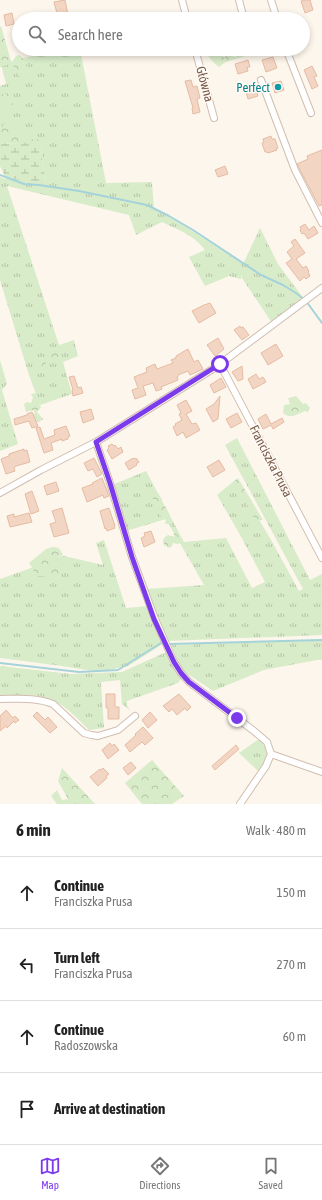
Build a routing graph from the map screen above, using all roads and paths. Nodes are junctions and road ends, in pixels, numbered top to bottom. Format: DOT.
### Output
graph roads {
  1 [pos="182,0"];
  2 [pos="239,0"];
  3 [pos="271,0"];
  4 [pos="185,12"];
  5 [pos="242,12"];
  6 [pos="275,12"];
  7 [pos="197,56"];
  8 [pos="289,56"];
  9 [pos="261,80"];
  10 [pos="311,113"];
  11 [pos="214,118"];
  12 [pos="322,223"];
  13 [pos="322,288"];
  14 [pos="220,364"];
  15 [pos="96,442"];
  16 [pos="0,493"];
  17 [pos="322,558"];
  18 [pos="0,699"];
  19 [pos="135,716"];
  20 [pos="271,754"];
  21 [pos="322,772"];
  22 [pos="240,804"];
  1 -- 4 [label="street"];
  2 -- 5 [label="street"];
  3 -- 6 [label="street"];
  7 -- 11 [label="street, Główna"];
  8 -- 10 [label="street"];
  9 -- 12 [label="street"];
  13 -- 14 [label="street"];
  14 -- 15 [label="street"];
  14 -- 17 [label="street, Franciszka Prusa"];
  15 -- 16 [label="street"];
  15 -- 20 [label="street"];
  18 -- 19 [label="street"];
  20 -- 21 [label="street"];
  20 -- 22 [label="street"];
}
